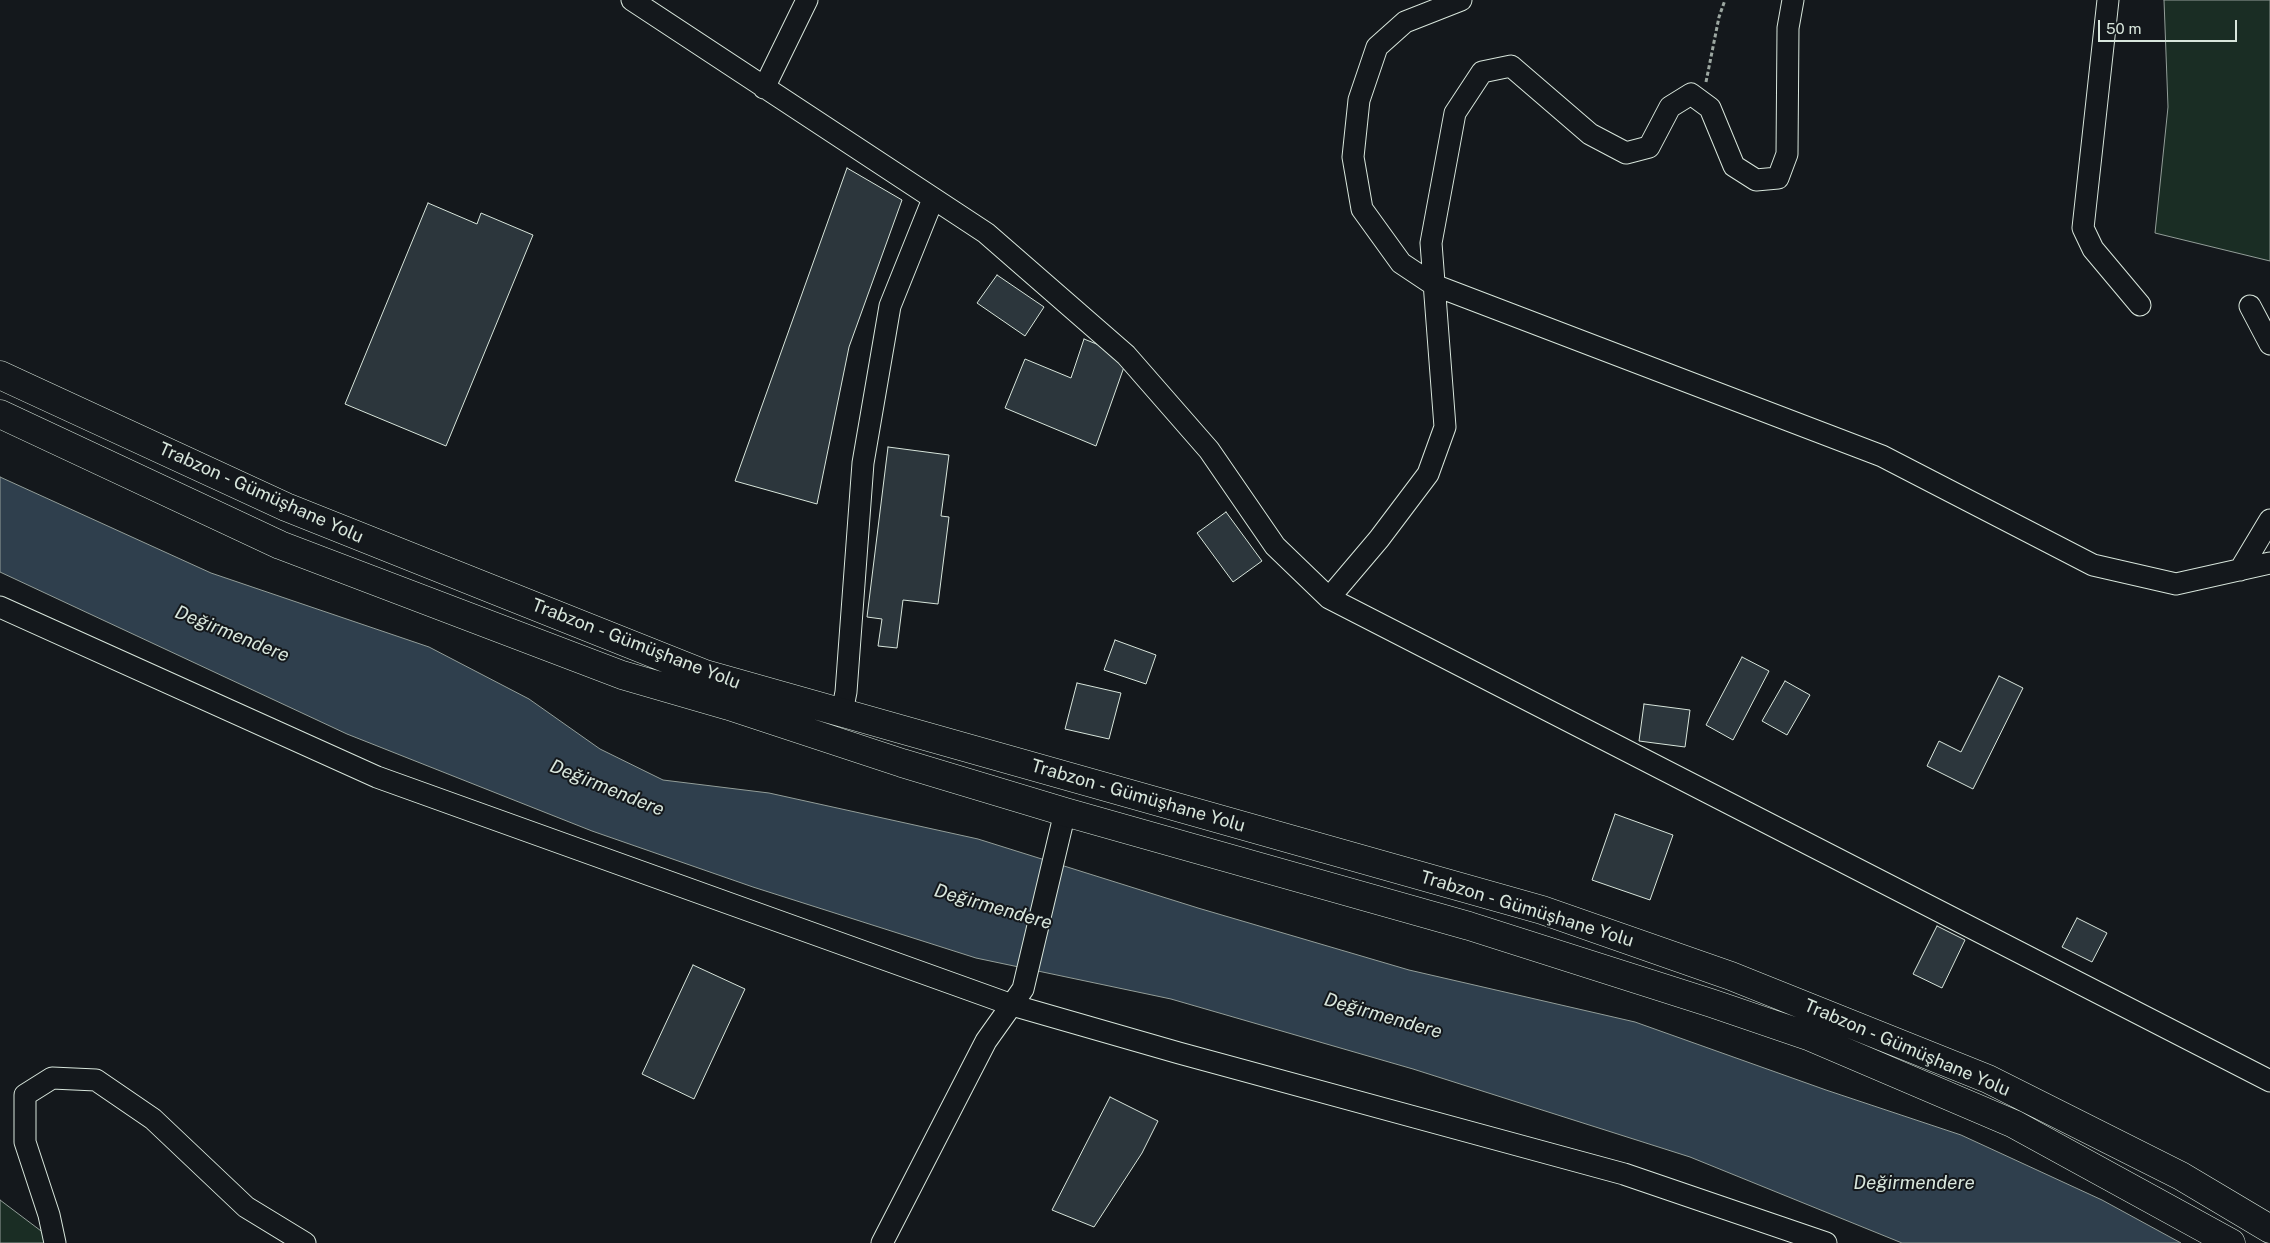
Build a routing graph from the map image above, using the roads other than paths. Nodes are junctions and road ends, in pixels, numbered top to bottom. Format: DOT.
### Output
graph roads {
  1 [pos="632,0"];
  2 [pos="807,0"];
  3 [pos="1461,0"];
  4 [pos="1792,0"];
  5 [pos="2108,0"];
  6 [pos="764,88"];
  7 [pos="933,198"];
  8 [pos="1434,285"];
  9 [pos="2140,305"];
  10 [pos="2250,306"];
  11 [pos="2270,344"];
  12 [pos="0,375"];
  13 [pos="0,414"];
  14 [pos="2270,520"];
  15 [pos="2270,563"];
  16 [pos="2240,570"];
  17 [pos="1329,598"];
  18 [pos="0,607"];
  19 [pos="842,712"];
  20 [pos="1062,824"];
  21 [pos="1018,997"];
  22 [pos="2270,1081"];
  23 [pos="2270,1229"];
  24 [pos="55,1243"];
  25 [pos="305,1243"];
  26 [pos="882,1243"];
  27 [pos="1826,1243"];
  28 [pos="2231,1243"];
  1 -- 6 [label="street"];
  2 -- 6 [label="street"];
  3 -- 8 [label="street"];
  4 -- 8 [label="street"];
  5 -- 9 [label="street"];
  6 -- 7 [label="street"];
  7 -- 17 [label="street"];
  7 -- 19 [label="street"];
  8 -- 16 [label="street"];
  8 -- 17 [label="street"];
  10 -- 11 [label="street"];
  12 -- 19 [label="highway, Trabzon - Gümüşhane Yolu"];
  13 -- 20 [label="highway, Trabzon - Gümüşhane Yolu"];
  14 -- 16 [label="street"];
  15 -- 16 [label="street"];
  17 -- 22 [label="street"];
  18 -- 21 [label="street"];
  19 -- 23 [label="highway, Trabzon - Gümüşhane Yolu"];
  20 -- 21 [label="street"];
  20 -- 28 [label="highway, Trabzon - Gümüşhane Yolu"];
  21 -- 26 [label="street"];
  21 -- 27 [label="street"];
  24 -- 25 [label="street"];
}
